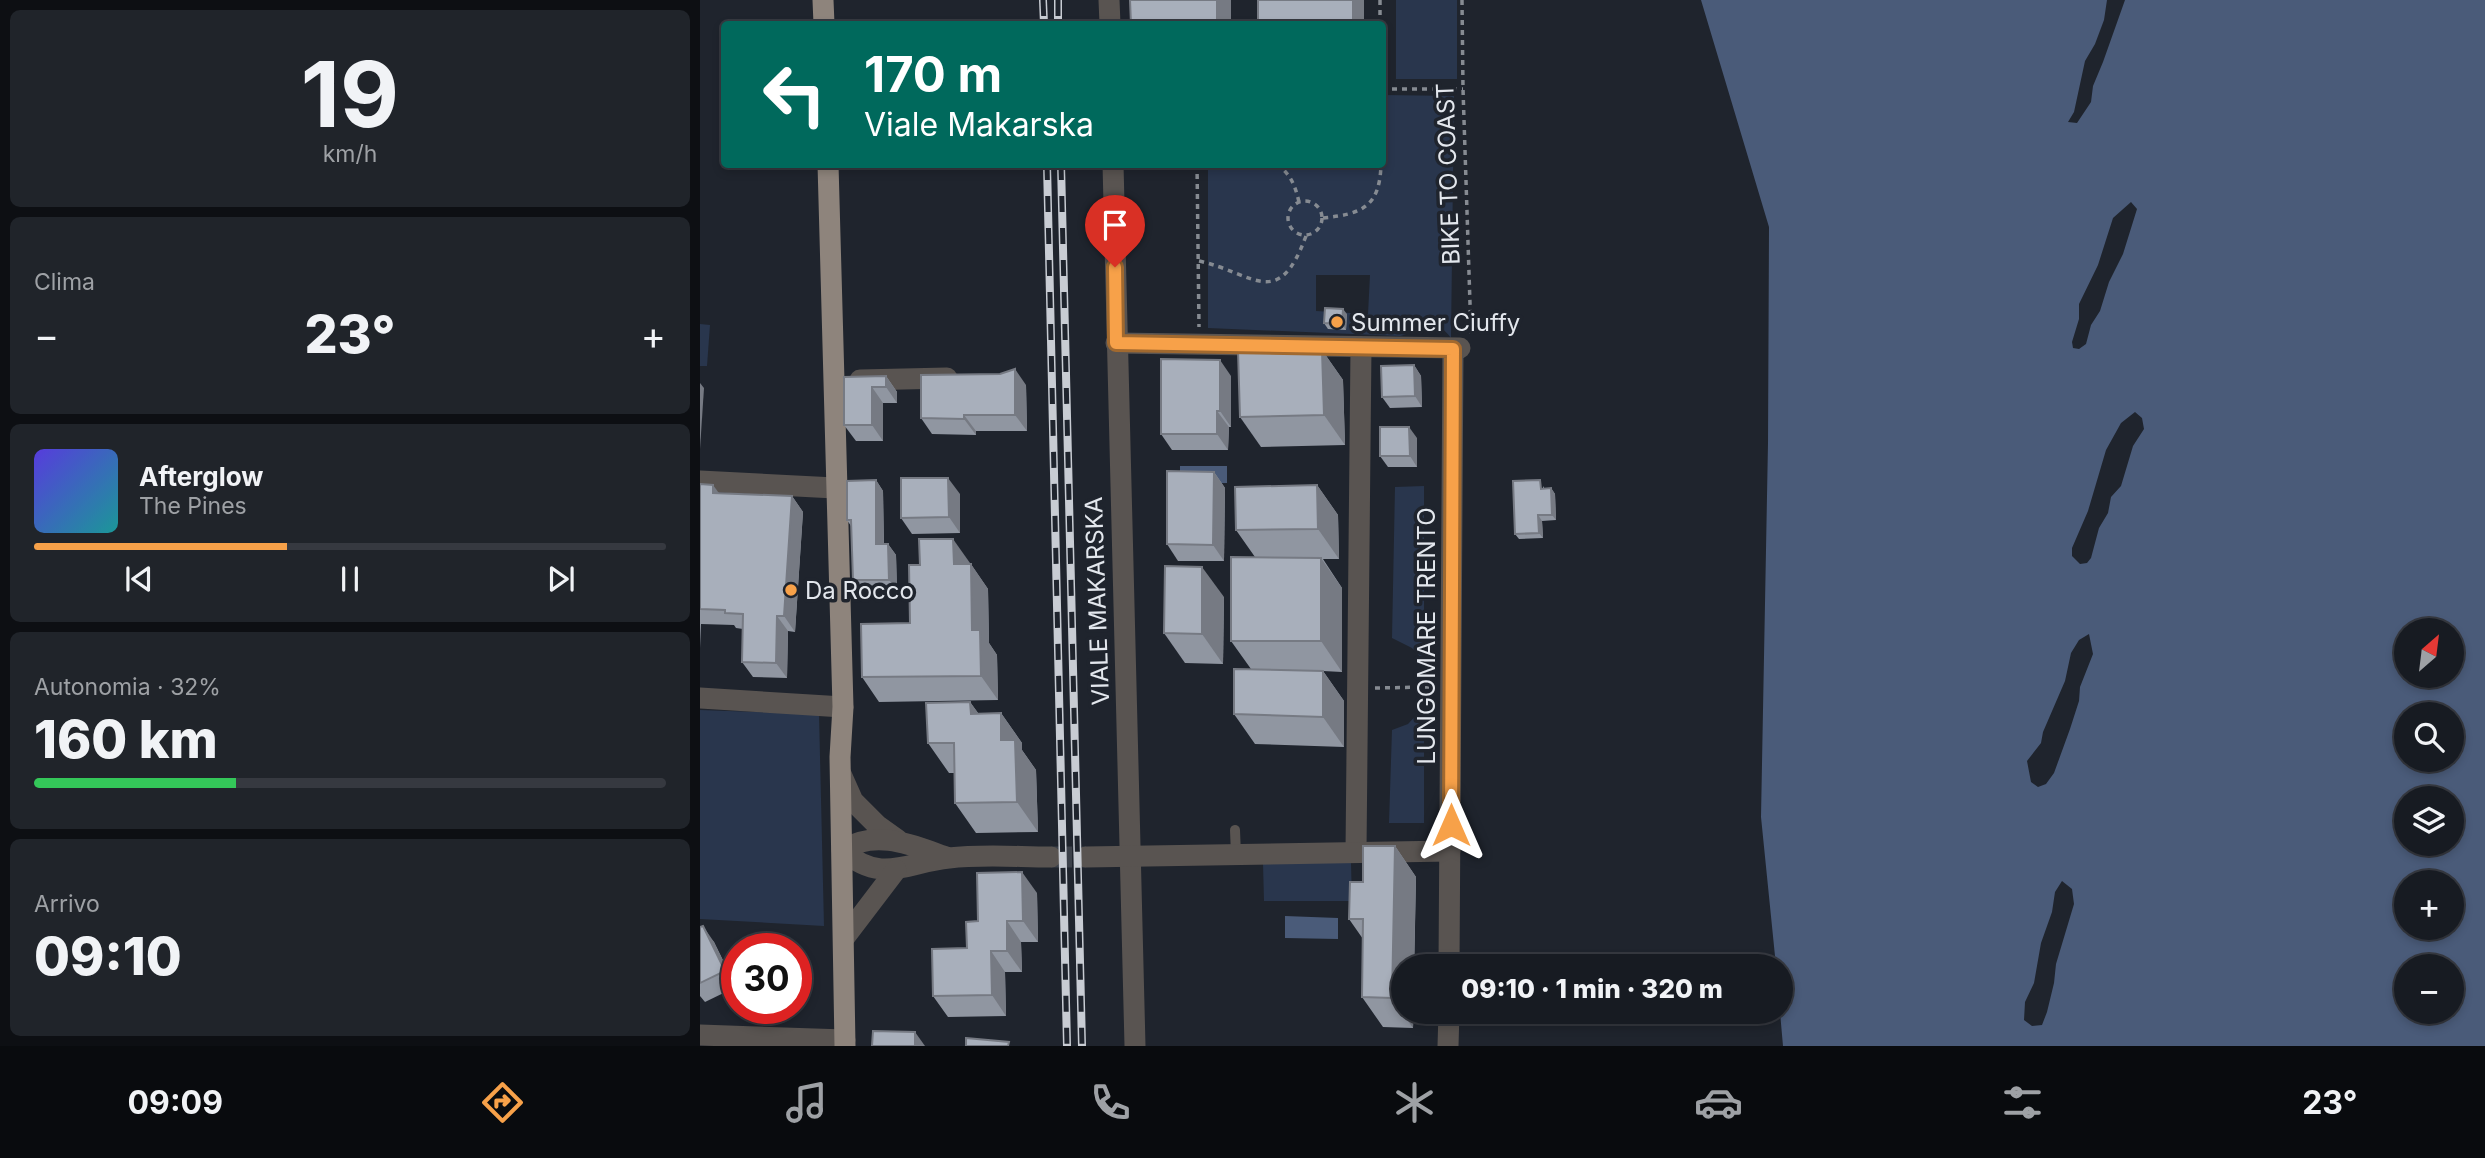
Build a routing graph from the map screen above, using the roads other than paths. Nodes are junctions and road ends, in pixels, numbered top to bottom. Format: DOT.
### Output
graph roads {
  1 [pos="823,0"];
  2 [pos="1109,0"];
  3 [pos="824,21"];
  4 [pos="1110,21"];
  5 [pos="828,168"];
  6 [pos="1113,168"];
  7 [pos="1116,343"];
  8 [pos="1361,347"];
  9 [pos="970,378"];
  10 [pos="833,380"];
  11 [pos="700,481"];
  12 [pos="835,488"];
  13 [pos="700,698"];
  14 [pos="843,707"];
  15 [pos="841,774"];
  16 [pos="1235,830"];
  17 [pos="900,841"];
  18 [pos="842,850"];
  19 [pos="1450,851"];
  20 [pos="1356,852"];
  21 [pos="1236,855"];
  22 [pos="1051,857"];
  23 [pos="1087,857"];
  24 [pos="1129,857"];
  25 [pos="949,858"];
  26 [pos="896,870"];
  27 [pos="845,937"];
  28 [pos="1449,954"];
  29 [pos="1448,1024"];
  30 [pos="700,1035"];
  31 [pos="845,1043"];
  32 [pos="1135,1046"];
  33 [pos="1448,1046"];
  1 -- 3 [label="main road"];
  2 -- 4 [label="street"];
  5 -- 10 [label="main road"];
  6 -- 7 [label="street, VIALE MAKARSKA"];
  7 -- 8 [label="street"];
  7 -- 24 [label="street, VIALE MAKARSKA"];
  8 -- 19 [label="street, LUNGOMARE TRENTO"];
  8 -- 20 [label="street"];
  9 -- 10 [label="street"];
  10 -- 12 [label="main road"];
  11 -- 12 [label="street"];
  12 -- 14 [label="main road"];
  13 -- 14 [label="street"];
  14 -- 15 [label="main road"];
  15 -- 17 [label="street"];
  15 -- 18 [label="main road"];
  16 -- 21 [label="lane"];
  17 -- 18 [label="street"];
  17 -- 25 [label="street"];
  18 -- 26 [label="street"];
  18 -- 27 [label="main road"];
  19 -- 20 [label="street"];
  19 -- 28 [label="street, LUNGOMARE TRENTO"];
  20 -- 21 [label="street"];
  21 -- 24 [label="street"];
  22 -- 25 [label="street"];
  23 -- 24 [label="street"];
  24 -- 32 [label="street, VIALE MAKARSKA"];
  25 -- 26 [label="street"];
  26 -- 27 [label="street"];
  27 -- 31 [label="main road"];
  29 -- 33 [label="street"];
  30 -- 31 [label="street"];
}
